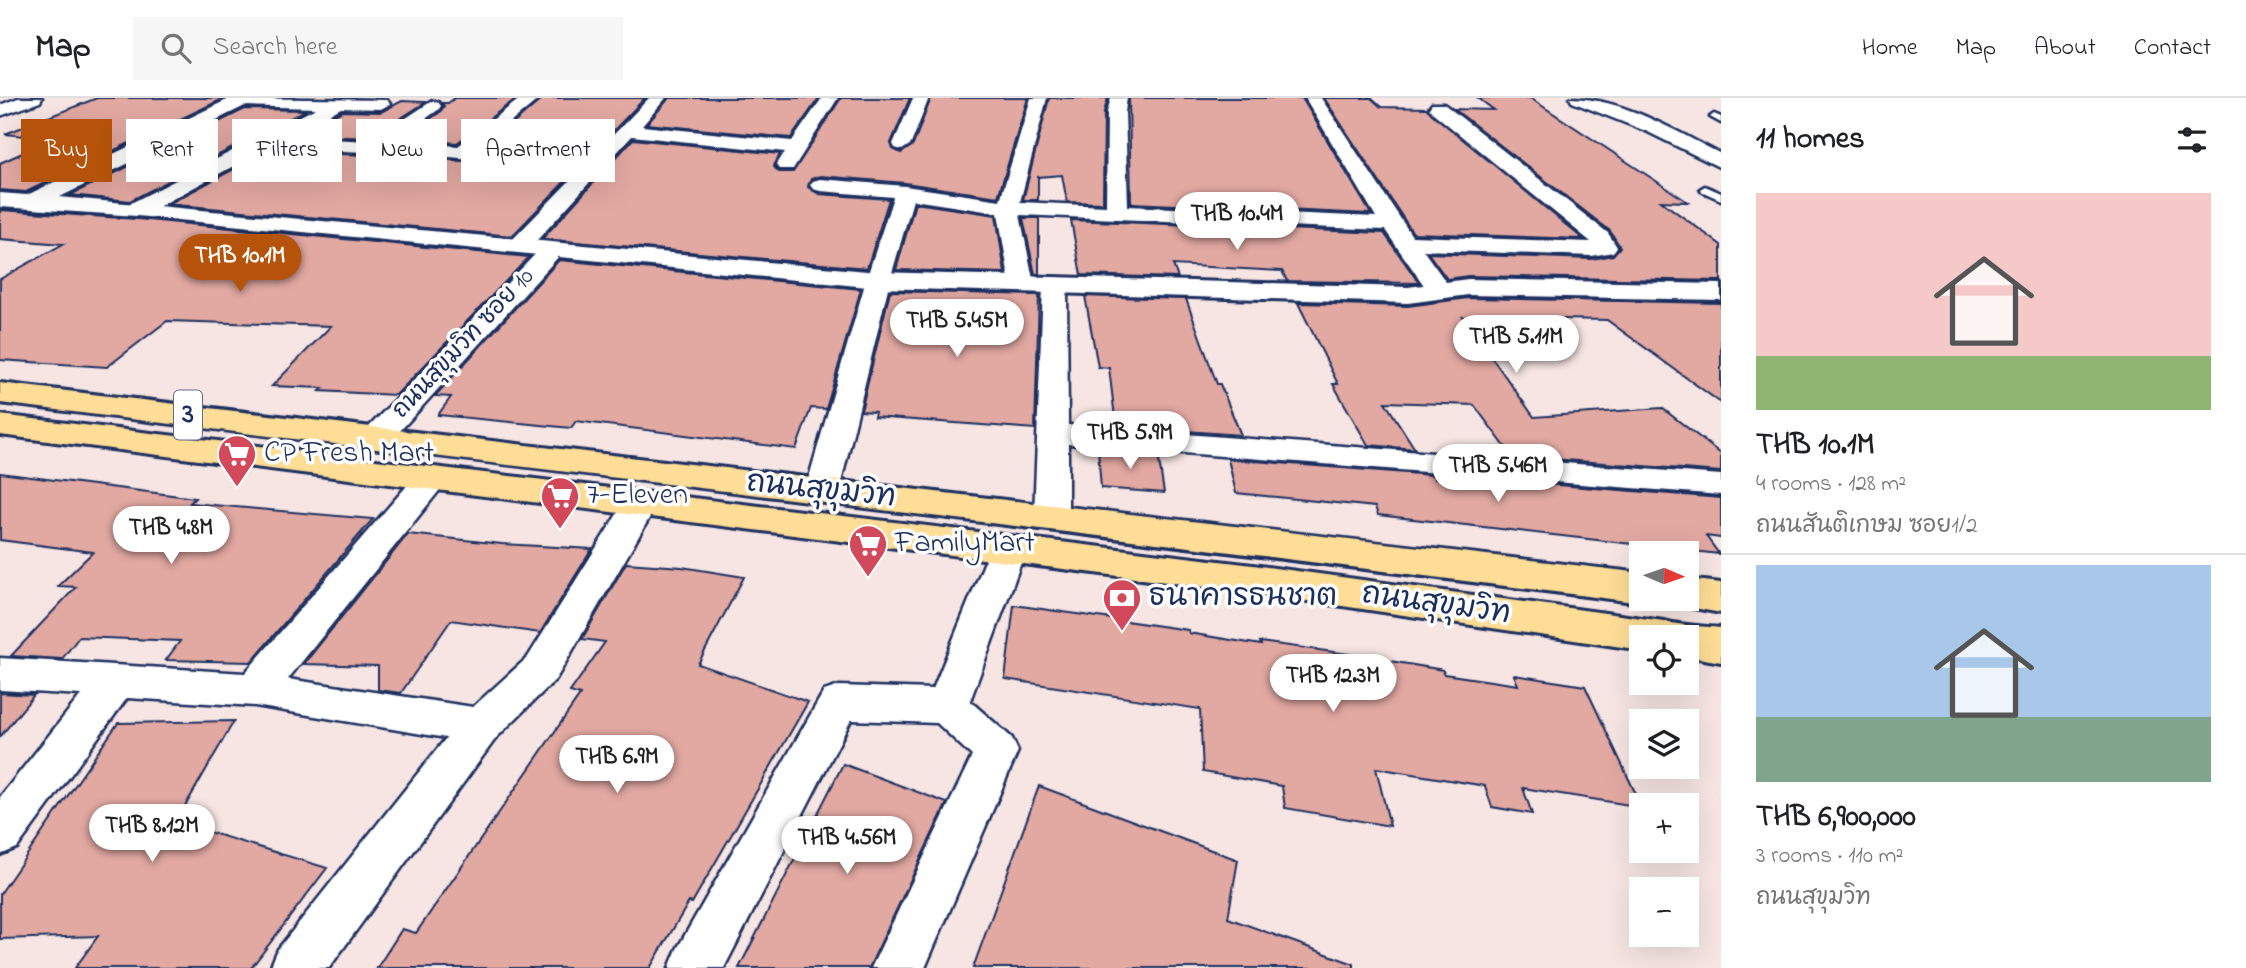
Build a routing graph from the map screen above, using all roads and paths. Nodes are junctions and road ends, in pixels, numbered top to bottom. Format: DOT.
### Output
graph roads {
  1 [pos="34,98"];
  2 [pos="532,98"];
  3 [pos="658,98"];
  4 [pos="830,98"];
  5 [pos="921,98"];
  6 [pos="1039,98"];
  7 [pos="1119,98"];
  8 [pos="1313,98"];
  9 [pos="1577,98"];
  10 [pos="243,99"];
  11 [pos="338,103"];
  12 [pos="381,104"];
  13 [pos="432,106"];
  14 [pos="1438,108"];
  15 [pos="0,111"];
  16 [pos="308,119"];
  17 [pos="414,119"];
  18 [pos="505,119"];
  19 [pos="627,130"];
  20 [pos="615,143"];
  21 [pos="902,144"];
  22 [pos="796,147"];
  23 [pos="232,159"];
  24 [pos="1721,162"];
  25 [pos="783,169"];
  26 [pos="578,182"];
  27 [pos="820,185"];
  28 [pos="1705,189"];
  29 [pos="905,192"];
  30 [pos="1721,197"];
  31 [pos="0,200"];
  32 [pos="30,203"];
  33 [pos="1008,208"];
  34 [pos="137,209"];
  35 [pos="1117,214"];
  36 [pos="1392,225"];
  37 [pos="1407,243"];
  38 [pos="520,245"];
  39 [pos="552,250"];
  40 [pos="878,281"];
  41 [pos="1022,284"];
  42 [pos="1055,286"];
  43 [pos="1439,289"];
  44 [pos="1721,292"];
  45 [pos="0,393"];
  46 [pos="0,425"];
  47 [pos="1051,433"];
  48 [pos="376,438"];
  49 [pos="430,480"];
  50 [pos="1721,485"];
  51 [pos="822,491"];
  52 [pos="641,503"];
  53 [pos="1051,516"];
  54 [pos="1008,549"];
  55 [pos="1629,586"];
  56 [pos="1699,595"];
  57 [pos="1721,598"];
  58 [pos="1629,632"];
  59 [pos="1699,642"];
  60 [pos="1721,645"];
  61 [pos="0,674"];
  62 [pos="117,680"];
  63 [pos="255,690"];
  64 [pos="947,706"];
  65 [pos="481,726"];
  66 [pos="0,832"];
  67 [pos="297,968"];
  68 [pos="696,968"];
  69 [pos="898,968"];
  1 -- 15 [label="street"];
  2 -- 18 [label="street"];
  3 -- 19 [label="street"];
  4 -- 22 [label="street"];
  5 -- 21 [label="street"];
  6 -- 33 [label="street"];
  7 -- 35 [label="street"];
  8 -- 36 [label="street"];
  9 -- 24 [label="street"];
  10 -- 11 [label="street"];
  10 -- 32 [label="street"];
  11 -- 12 [label="street"];
  11 -- 16 [label="street"];
  13 -- 17 [label="street"];
  14 -- 37 [label="street"];
  19 -- 20 [label="street"];
  19 -- 22 [label="street"];
  22 -- 25 [label="street"];
  23 -- 34 [label="street"];
  26 -- 38 [label="street"];
  27 -- 29 [label="street"];
  28 -- 30 [label="lane"];
  29 -- 33 [label="street"];
  29 -- 40 [label="street"];
  31 -- 32 [label="street"];
  32 -- 34 [label="street"];
  33 -- 35 [label="street"];
  33 -- 41 [label="street"];
  34 -- 38 [label="street"];
  35 -- 36 [label="street"];
  36 -- 37 [label="street"];
  37 -- 43 [label="street"];
  38 -- 39 [label="street"];
  39 -- 40 [label="street"];
  39 -- 48 [label="street, ถนนสุขุมวิท ซอย 10"];
  40 -- 41 [label="street"];
  40 -- 51 [label="street"];
  41 -- 42 [label="street"];
  42 -- 43 [label="street"];
  42 -- 47 [label="street"];
  43 -- 44 [label="street"];
  45 -- 48 [label="main road, ถนนสุขุมวิท / 3"];
  46 -- 49 [label="main road, ถนนสุขุมวิท / 3"];
  47 -- 50 [label="street"];
  47 -- 53 [label="street"];
  48 -- 51 [label="main road, ถนนสุขุมวิท / 3"];
  49 -- 52 [label="main road, ถนนสุขุมวิท / 3"];
  49 -- 63 [label="street"];
  51 -- 53 [label="main road, ถนนสุขุมวิท / 3"];
  52 -- 54 [label="main road, ถนนสุขุมวิท / 3"];
  52 -- 65 [label="street"];
  53 -- 55 [label="main road, ถนนสุขุมวิท / 3"];
  54 -- 58 [label="main road, ถนนสุขุมวิท / 3"];
  54 -- 64 [label="street"];
  56 -- 57 [label="main road"];
  59 -- 60 [label="main road"];
  61 -- 62 [label="street"];
  62 -- 63 [label="street"];
  62 -- 66 [label="street"];
  63 -- 65 [label="street"];
  64 -- 68 [label="street"];
  64 -- 69 [label="street"];
  65 -- 67 [label="street"];
}
